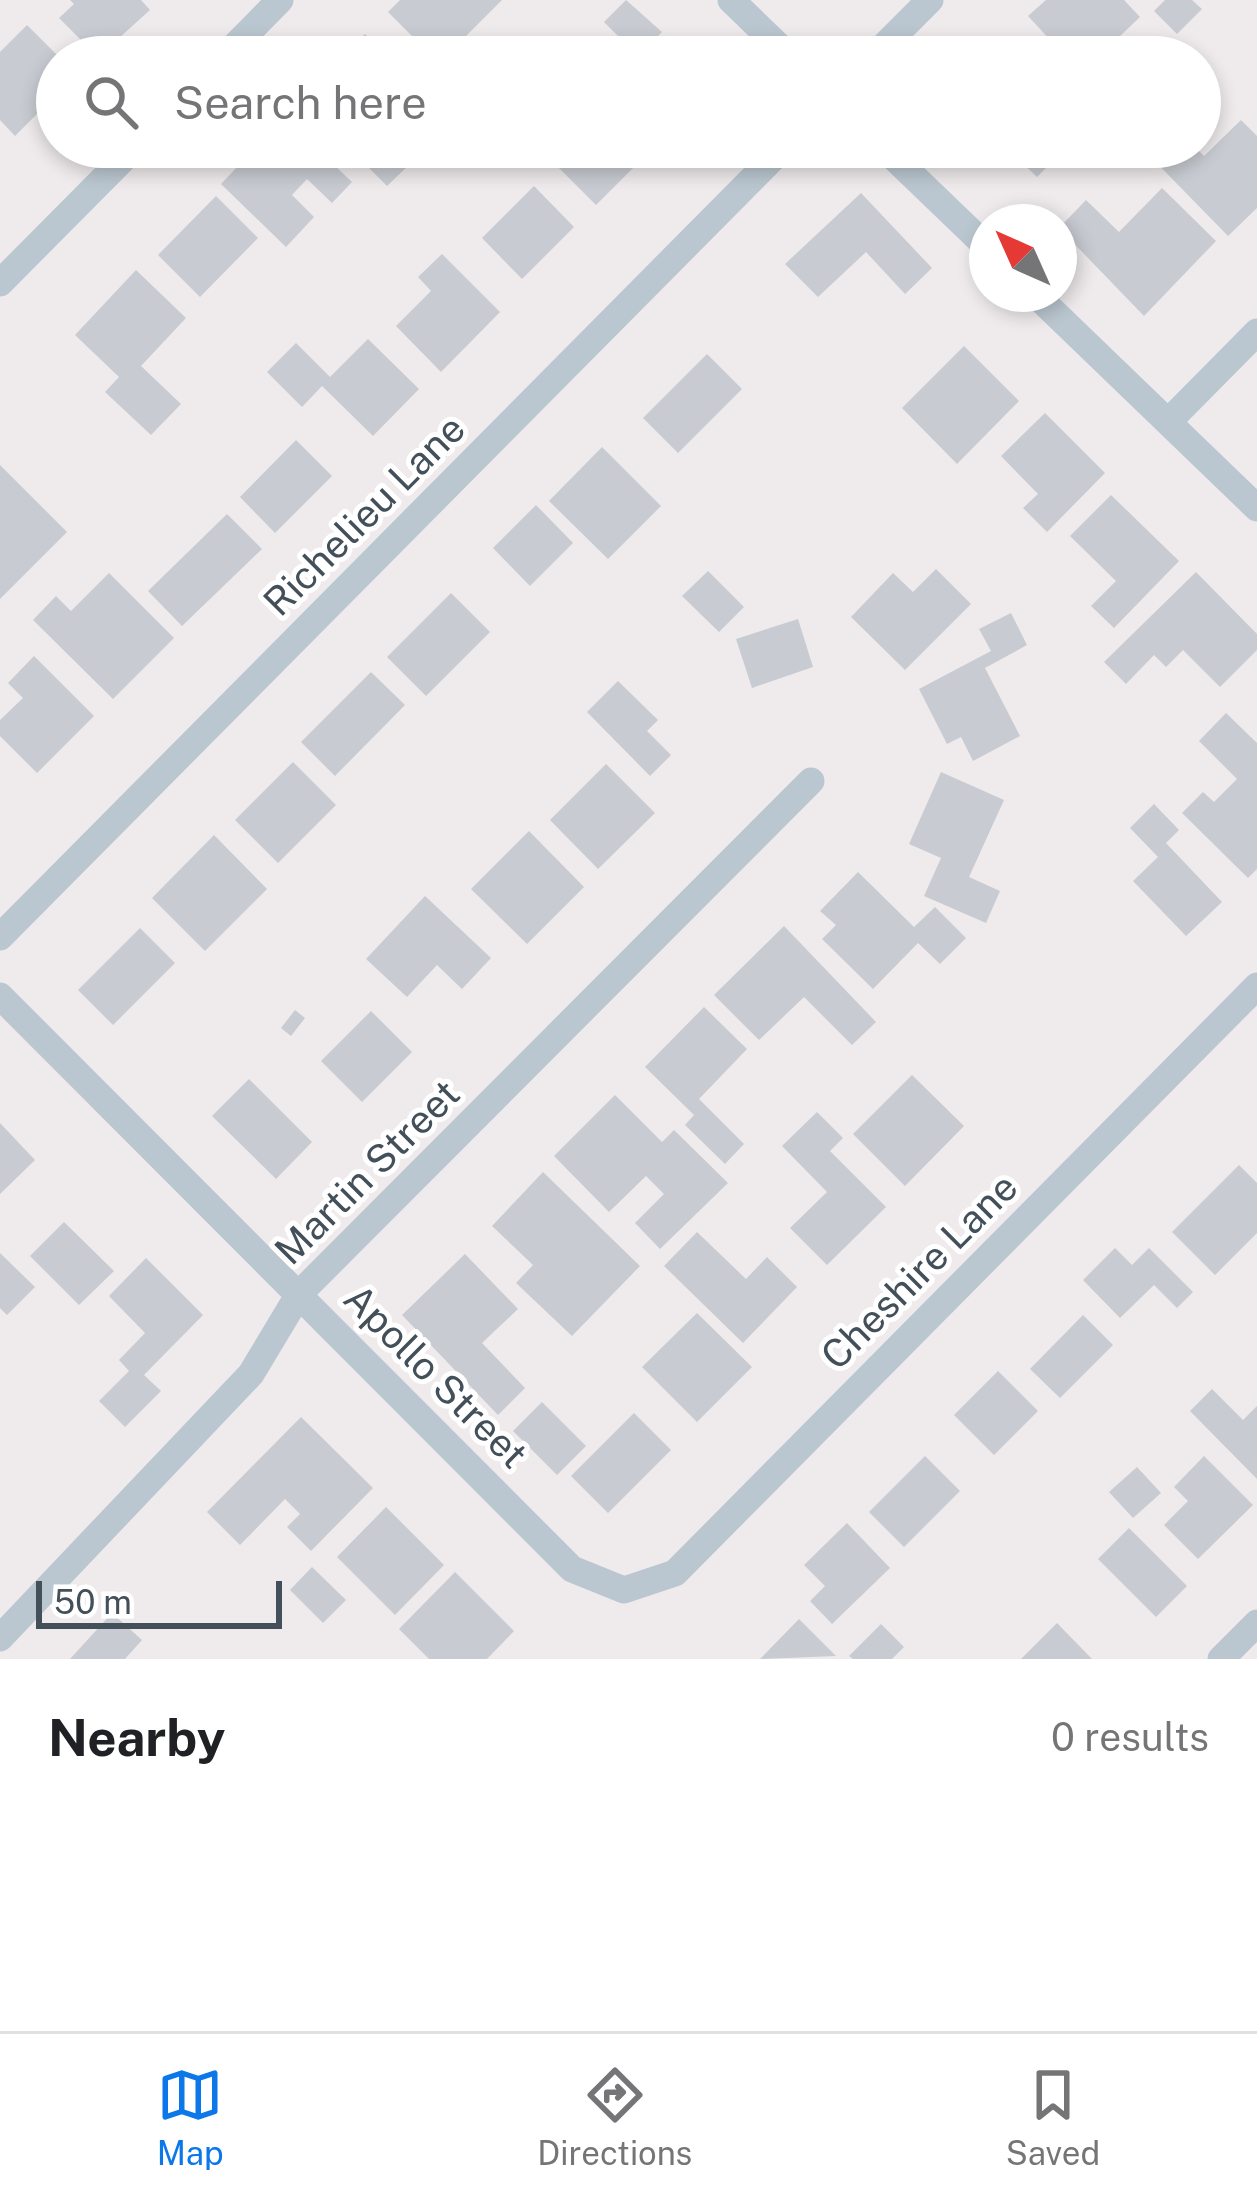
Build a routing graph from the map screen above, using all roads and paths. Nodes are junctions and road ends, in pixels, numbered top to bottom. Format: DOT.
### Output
graph roads {
  1 [pos="280,0"];
  2 [pos="730,0"];
  3 [pos="930,0"];
  4 [pos="245,36"];
  5 [pos="768,36"];
  6 [pos="894,36"];
  7 [pos="114,168"];
  8 [pos="763,168"];
  9 [pos="905,168"];
  10 [pos="969,231"];
  11 [pos="0,283"];
  12 [pos="1054,312"];
  13 [pos="1257,332"];
  14 [pos="1168,422"];
  15 [pos="1257,508"];
  16 [pos="811,781"];
  17 [pos="0,937"];
  18 [pos="1257,986"];
  19 [pos="0,996"];
  20 [pos="299,1294"];
  21 [pos="624,1590"];
  22 [pos="1257,1623"];
  23 [pos="0,1638"];
  24 [pos="1221,1659"];
  1 -- 4 [label="street"];
  2 -- 5 [label="street"];
  3 -- 6 [label="street"];
  7 -- 11 [label="street"];
  8 -- 17 [label="street, Richelieu Lane"];
  9 -- 10 [label="street"];
  12 -- 14 [label="street"];
  13 -- 14 [label="street"];
  14 -- 15 [label="street"];
  16 -- 20 [label="street, Martin Street"];
  18 -- 21 [label="street, Cheshire Lane"];
  19 -- 20 [label="street, Apollo Street"];
  20 -- 21 [label="street, Apollo Street"];
  20 -- 23 [label="street, Martin Street"];
  22 -- 24 [label="street"];
}
